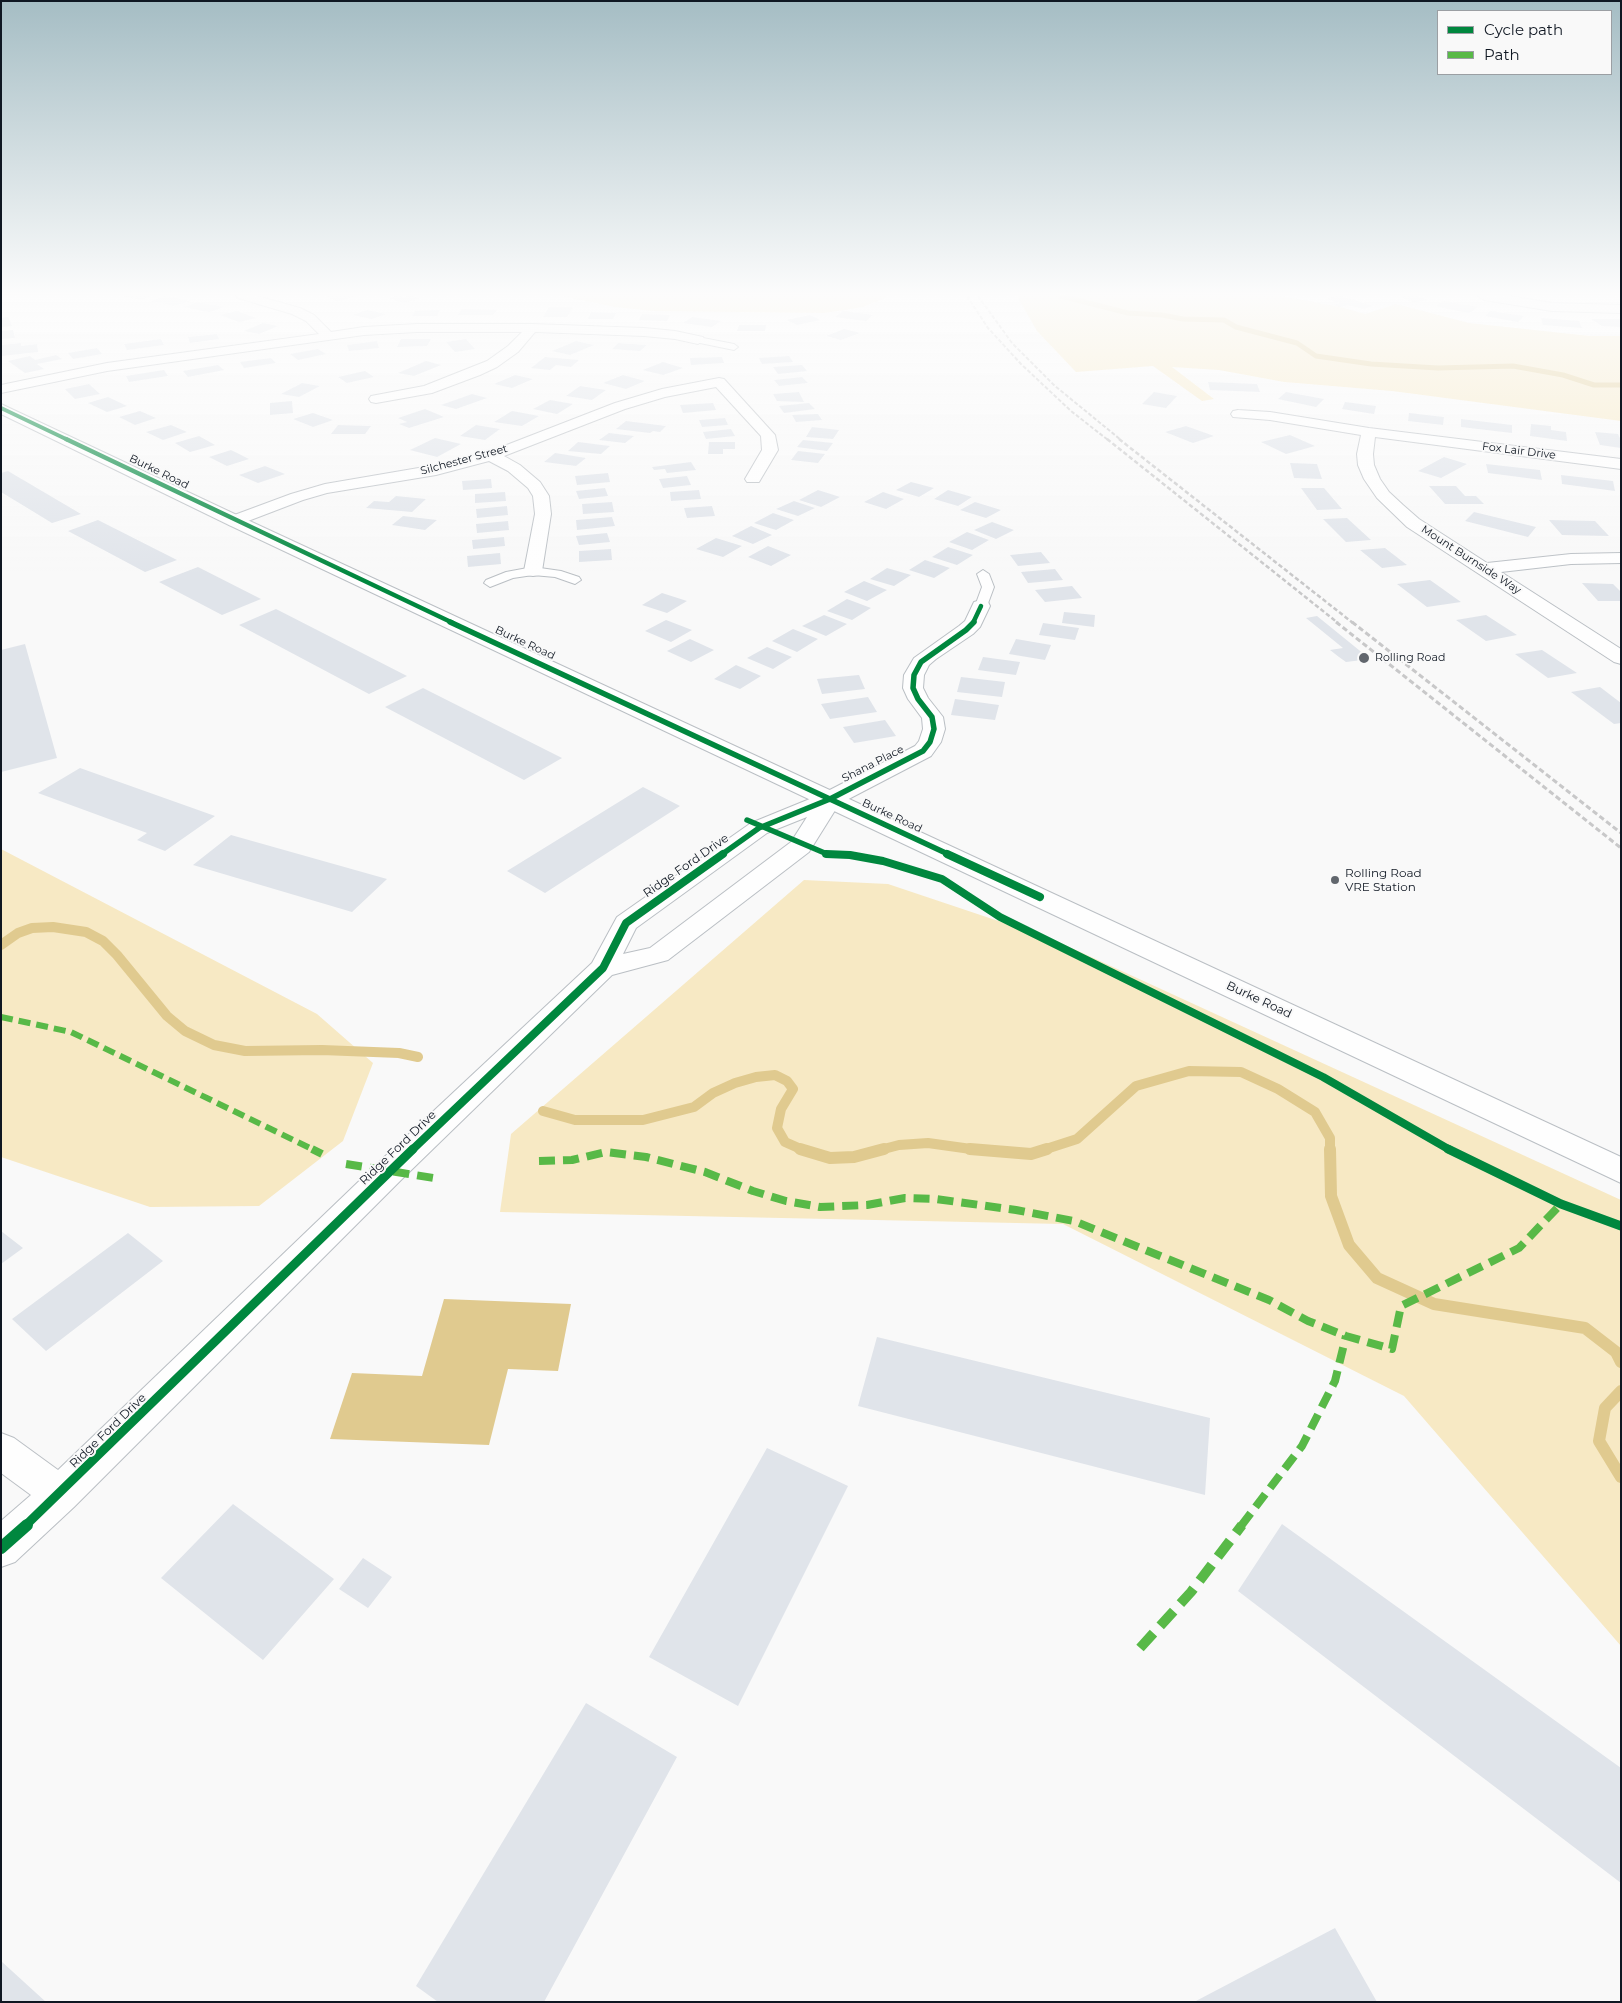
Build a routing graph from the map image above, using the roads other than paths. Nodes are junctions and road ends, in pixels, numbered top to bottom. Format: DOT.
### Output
graph roads {
  1 [pos="428,389"];
  2 [pos="680,389"];
  3 [pos="726,389"];
  4 [pos="376,399"];
  5 [pos="1,408"];
  6 [pos="1238,414"];
  7 [pos="1369,432"];
  8 [pos="491,456"];
  9 [pos="1621,464"];
  10 [pos="753,479"];
  11 [pos="235,521"];
  12 [pos="1621,558"];
  13 [pos="1484,569"];
  14 [pos="533,570"];
  15 [pos="983,574"];
  16 [pos="575,580"];
  17 [pos="490,583"];
  18 [pos="981,606"];
  19 [pos="1621,658"];
  20 [pos="830,799"];
  21 [pos="603,968"];
  22 [pos="1621,1171"];
  23 [pos="1,1450"];
  24 [pos="60,1494"];
  25 [pos="1,1548"];
  1 -- 4 [label="street"];
  2 -- 8 [label="street, Silchester Street"];
  3 -- 10 [label="street, Silchester Street"];
  5 -- 11 [label="street, Burke Road"];
  6 -- 7 [label="street, Fox Lair Drive"];
  7 -- 9 [label="street, Fox Lair Drive"];
  7 -- 13 [label="street, Mount Burnside Way"];
  8 -- 11 [label="street, Silchester Street"];
  8 -- 14 [label="street"];
  11 -- 20 [label="street, Burke Road"];
  12 -- 13 [label="street"];
  13 -- 19 [label="street, Mount Burnside Way"];
  14 -- 16 [label="lane"];
  14 -- 17 [label="lane"];
  15 -- 18 [label="lane, Shana Place"];
  18 -- 20 [label="street, Shana Place"];
  20 -- 21 [label="street, Ridge Ford Drive"];
  20 -- 21 [label="street, Ridge Ford Drive"];
  20 -- 22 [label="street, Burke Road"];
  21 -- 24 [label="street, Ridge Ford Drive"];
  23 -- 24 [label="street"];
  24 -- 25 [label="street, Ridge Ford Drive"];
}
